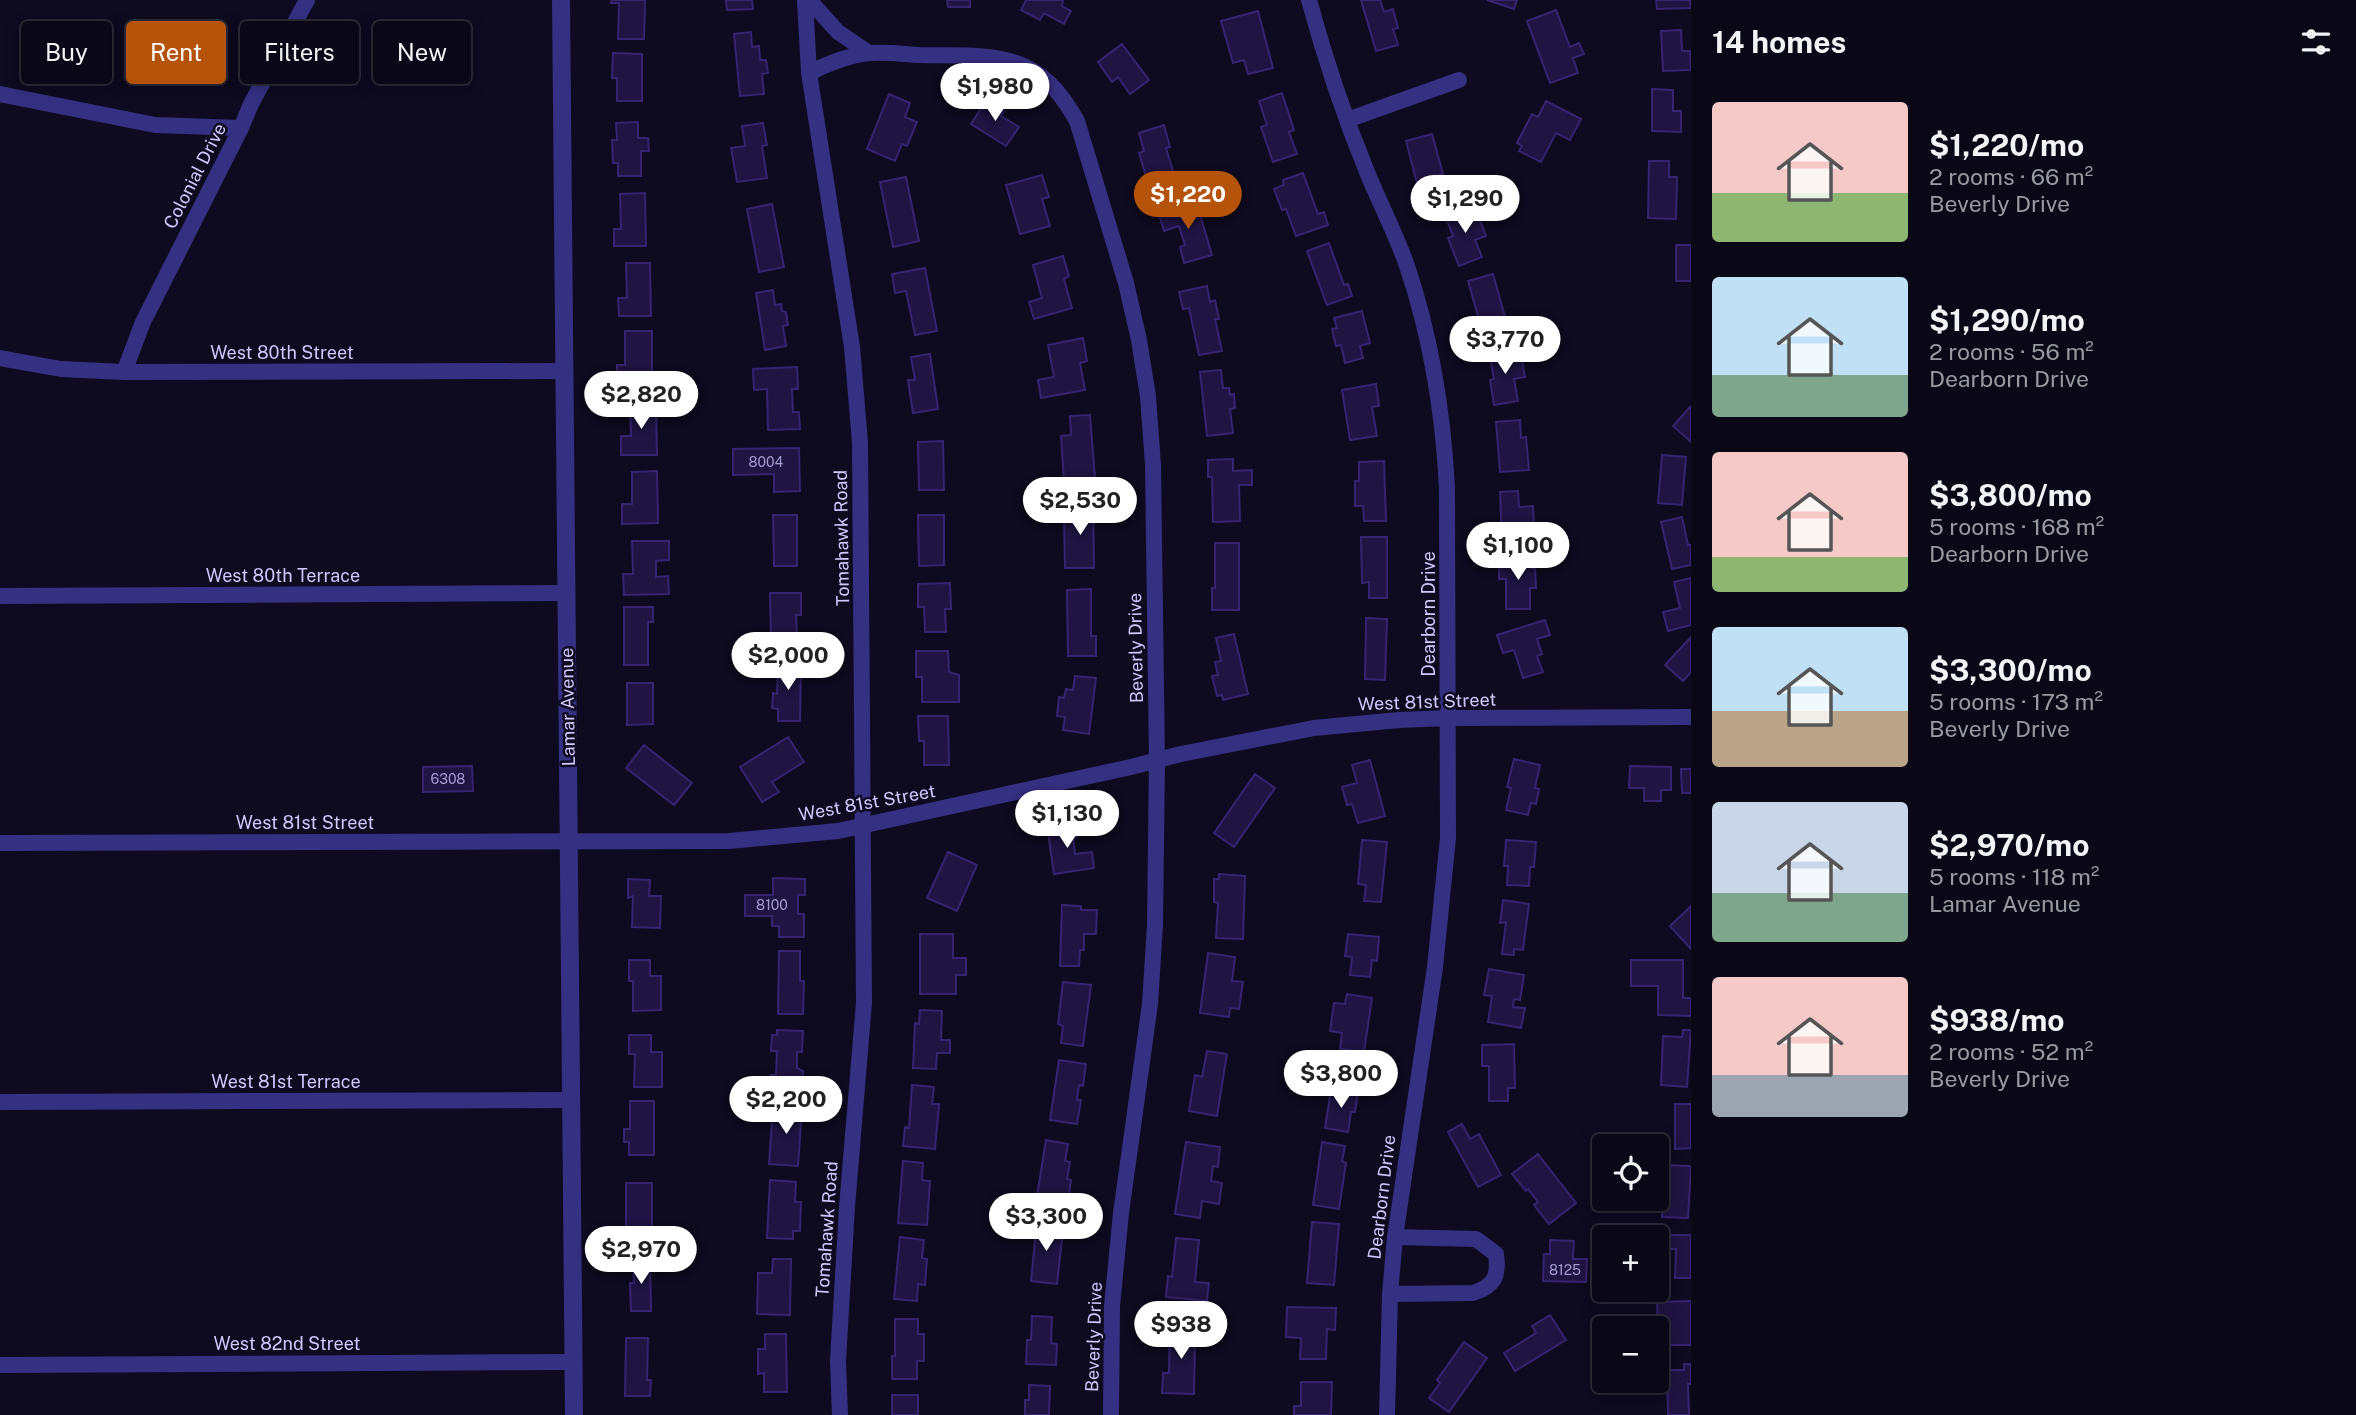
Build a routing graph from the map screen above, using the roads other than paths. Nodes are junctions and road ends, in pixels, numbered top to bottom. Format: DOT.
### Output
graph roads {
  1 [pos="307,0"];
  2 [pos="562,0"];
  3 [pos="807,0"];
  4 [pos="1309,0"];
  5 [pos="869,53"];
  6 [pos="809,73"];
  7 [pos="1459,80"];
  8 [pos="0,94"];
  9 [pos="1347,120"];
  10 [pos="241,128"];
  11 [pos="0,358"];
  12 [pos="565,371"];
  13 [pos="124,372"];
  14 [pos="567,593"];
  15 [pos="0,596"];
  16 [pos="1449,718"];
  17 [pos="1691,718"];
  18 [pos="1157,760"];
  19 [pos="863,827"];
  20 [pos="570,841"];
  21 [pos="0,843"];
  22 [pos="572,1100"];
  23 [pos="0,1102"];
  24 [pos="1395,1237"];
  25 [pos="1390,1294"];
  26 [pos="574,1362"];
  27 [pos="0,1364"];
  28 [pos="574,1415"];
  29 [pos="839,1415"];
  30 [pos="1111,1415"];
  31 [pos="1387,1415"];
  1 -- 10 [label="street, Colonial Drive"];
  2 -- 12 [label="street, Lamar Avenue"];
  3 -- 5 [label="street"];
  3 -- 6 [label="street, Tomahawk Road"];
  4 -- 9 [label="street, Dearborn Drive"];
  5 -- 6 [label="street, Beverly Drive"];
  5 -- 18 [label="street, Beverly Drive"];
  6 -- 19 [label="street, Tomahawk Road"];
  7 -- 9 [label="street"];
  8 -- 10 [label="street"];
  9 -- 16 [label="street, Dearborn Drive"];
  10 -- 13 [label="street, Colonial Drive"];
  11 -- 13 [label="street, West 80th Street"];
  12 -- 13 [label="street, West 80th Street"];
  12 -- 14 [label="street, Lamar Avenue"];
  14 -- 15 [label="street, West 80th Terrace"];
  14 -- 20 [label="street, Lamar Avenue"];
  16 -- 17 [label="street, West 81st Street"];
  16 -- 18 [label="street, West 81st Street"];
  16 -- 24 [label="street, Dearborn Drive"];
  18 -- 19 [label="street, West 81st Street"];
  18 -- 30 [label="street, Beverly Drive"];
  19 -- 20 [label="street, West 81st Street"];
  19 -- 29 [label="street, Tomahawk Road"];
  20 -- 21 [label="street, West 81st Street"];
  20 -- 22 [label="street, Lamar Avenue"];
  22 -- 23 [label="street, West 81st Terrace"];
  22 -- 26 [label="street, Lamar Avenue"];
  24 -- 25 [label="street, Dearborn Drive"];
  24 -- 25 [label="street"];
  25 -- 31 [label="street, Dearborn Drive"];
  26 -- 27 [label="street, West 82nd Street"];
  26 -- 28 [label="street, Lamar Avenue"];
}
